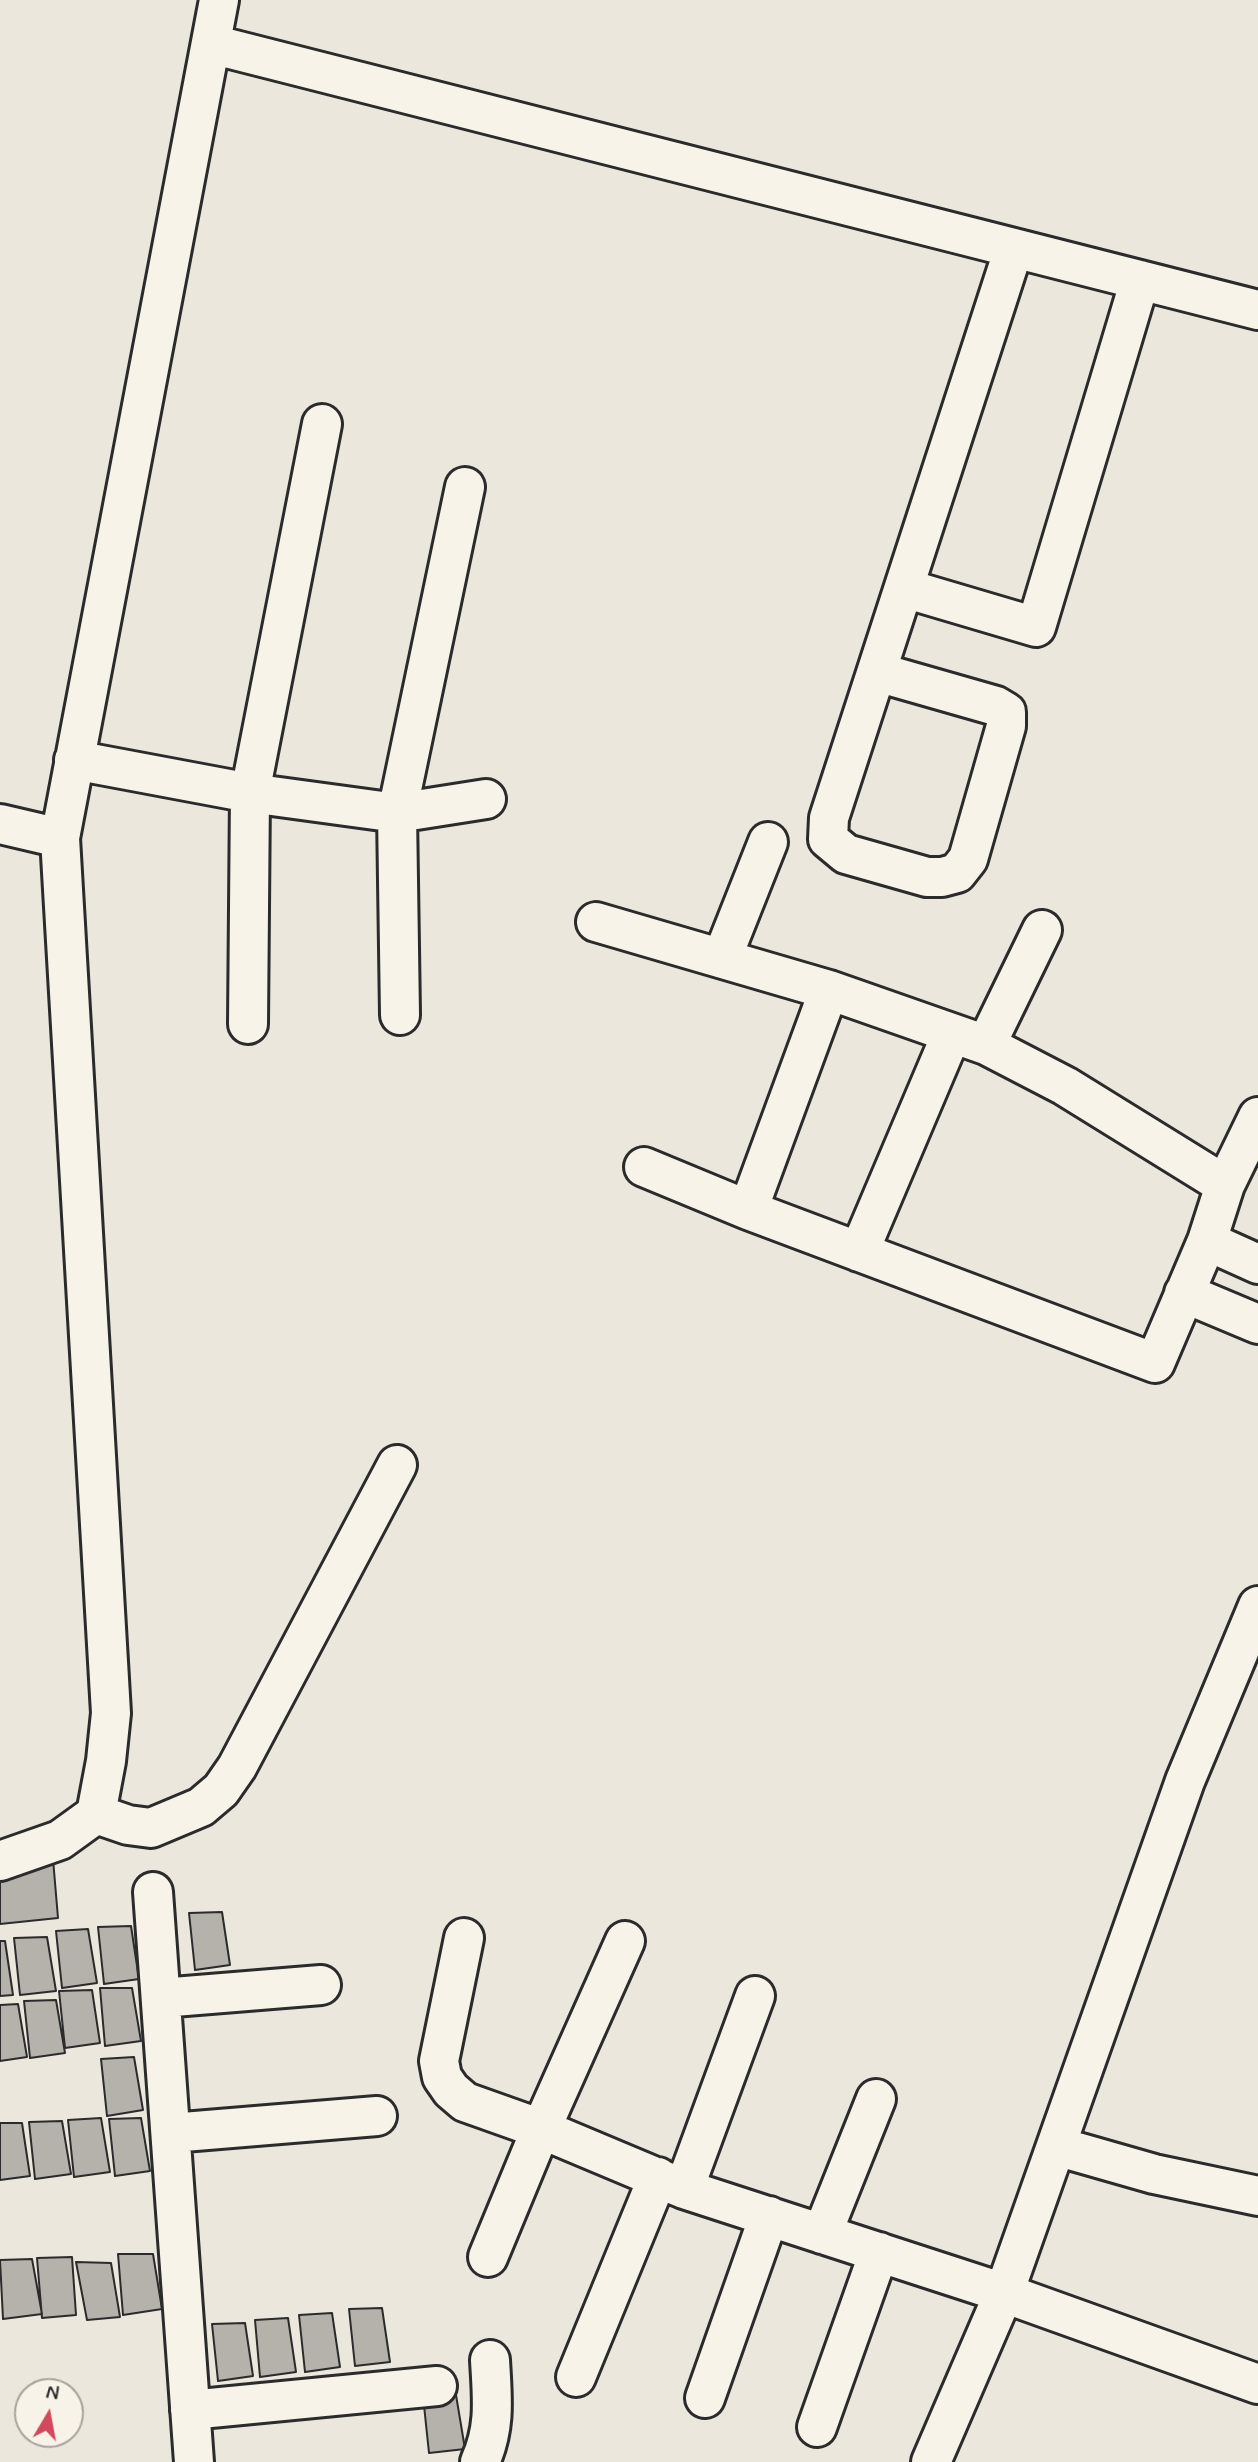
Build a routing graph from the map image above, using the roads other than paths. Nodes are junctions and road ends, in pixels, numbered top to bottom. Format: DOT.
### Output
graph roads {
  1 [pos="219,0"];
  2 [pos="211,44"];
  3 [pos="1014,248"];
  4 [pos="1140,280"];
  5 [pos="1258,310"];
  6 [pos="323,424"];
  7 [pos="465,487"];
  8 [pos="904,588"];
  9 [pos="877,672"];
  10 [pos="75,760"];
  11 [pos="250,793"];
  12 [pos="486,799"];
  13 [pos="397,813"];
  14 [pos="0,824"];
  15 [pos="60,838"];
  16 [pos="768,842"];
  17 [pos="596,922"];
  18 [pos="1042,930"];
  19 [pos="722,958"];
  20 [pos="829,990"];
  21 [pos="400,1015"];
  22 [pos="248,1024"];
  23 [pos="969,1039"];
  24 [pos="1258,1116"];
  25 [pos="644,1167"];
  26 [pos="1225,1185"];
  27 [pos="748,1210"];
  28 [pos="1206,1241"];
  29 [pos="859,1252"];
  30 [pos="1258,1264"];
  31 [pos="1184,1293"];
  32 [pos="1258,1324"];
  33 [pos="397,1465"];
  34 [pos="1258,1606"];
  35 [pos="96,1814"];
  36 [pos="0,1861"];
  37 [pos="153,1892"];
  38 [pos="464,1938"];
  39 [pos="625,1941"];
  40 [pos="321,1985"];
  41 [pos="755,1996"];
  42 [pos="161,1998"];
  43 [pos="876,2099"];
  44 [pos="377,2116"];
  45 [pos="541,2129"];
  46 [pos="171,2133"];
  47 [pos="1056,2146"];
  48 [pos="671,2183"];
  49 [pos="1258,2196"];
  50 [pos="769,2216"];
  51 [pos="822,2234"];
  52 [pos="879,2252"];
  53 [pos="488,2257"];
  54 [pos="1004,2293"];
  55 [pos="490,2360"];
  56 [pos="576,2377"];
  57 [pos="1258,2384"];
  58 [pos="437,2386"];
  59 [pos="705,2398"];
  60 [pos="190,2410"];
  61 [pos="817,2427"];
  62 [pos="194,2462"];
  63 [pos="480,2462"];
  64 [pos="931,2462"];
  1 -- 2 [label="street"];
  2 -- 3 [label="street"];
  2 -- 10 [label="street"];
  3 -- 4 [label="street"];
  3 -- 8 [label="street"];
  4 -- 5 [label="street"];
  4 -- 8 [label="street"];
  6 -- 11 [label="street"];
  7 -- 13 [label="street"];
  8 -- 9 [label="street"];
  9 -- 9 [label="street"];
  10 -- 11 [label="street"];
  10 -- 15 [label="street"];
  11 -- 13 [label="street"];
  11 -- 22 [label="street"];
  12 -- 13 [label="street"];
  13 -- 21 [label="street"];
  14 -- 15 [label="street"];
  15 -- 35 [label="street"];
  16 -- 19 [label="street"];
  17 -- 19 [label="street"];
  18 -- 23 [label="street"];
  19 -- 20 [label="street"];
  20 -- 23 [label="street"];
  20 -- 27 [label="street"];
  23 -- 26 [label="street"];
  23 -- 29 [label="street"];
  24 -- 26 [label="street"];
  25 -- 27 [label="street"];
  26 -- 28 [label="street"];
  27 -- 29 [label="street"];
  28 -- 30 [label="street"];
  28 -- 31 [label="street"];
  29 -- 31 [label="street"];
  31 -- 32 [label="street"];
  33 -- 35 [label="street"];
  34 -- 47 [label="street"];
  35 -- 36 [label="street"];
  37 -- 42 [label="street"];
  38 -- 45 [label="street"];
  39 -- 45 [label="street"];
  40 -- 42 [label="street"];
  41 -- 48 [label="street"];
  42 -- 46 [label="street"];
  43 -- 51 [label="street"];
  44 -- 46 [label="street"];
  45 -- 48 [label="street"];
  45 -- 53 [label="street"];
  46 -- 60 [label="street"];
  47 -- 49 [label="street"];
  47 -- 54 [label="street"];
  48 -- 50 [label="street"];
  48 -- 56 [label="street"];
  50 -- 51 [label="street"];
  50 -- 59 [label="street"];
  51 -- 52 [label="street"];
  52 -- 54 [label="street"];
  52 -- 61 [label="street"];
  54 -- 57 [label="street"];
  54 -- 64 [label="street"];
  55 -- 63 [label="street"];
  58 -- 60 [label="street"];
  60 -- 62 [label="street"];
}
